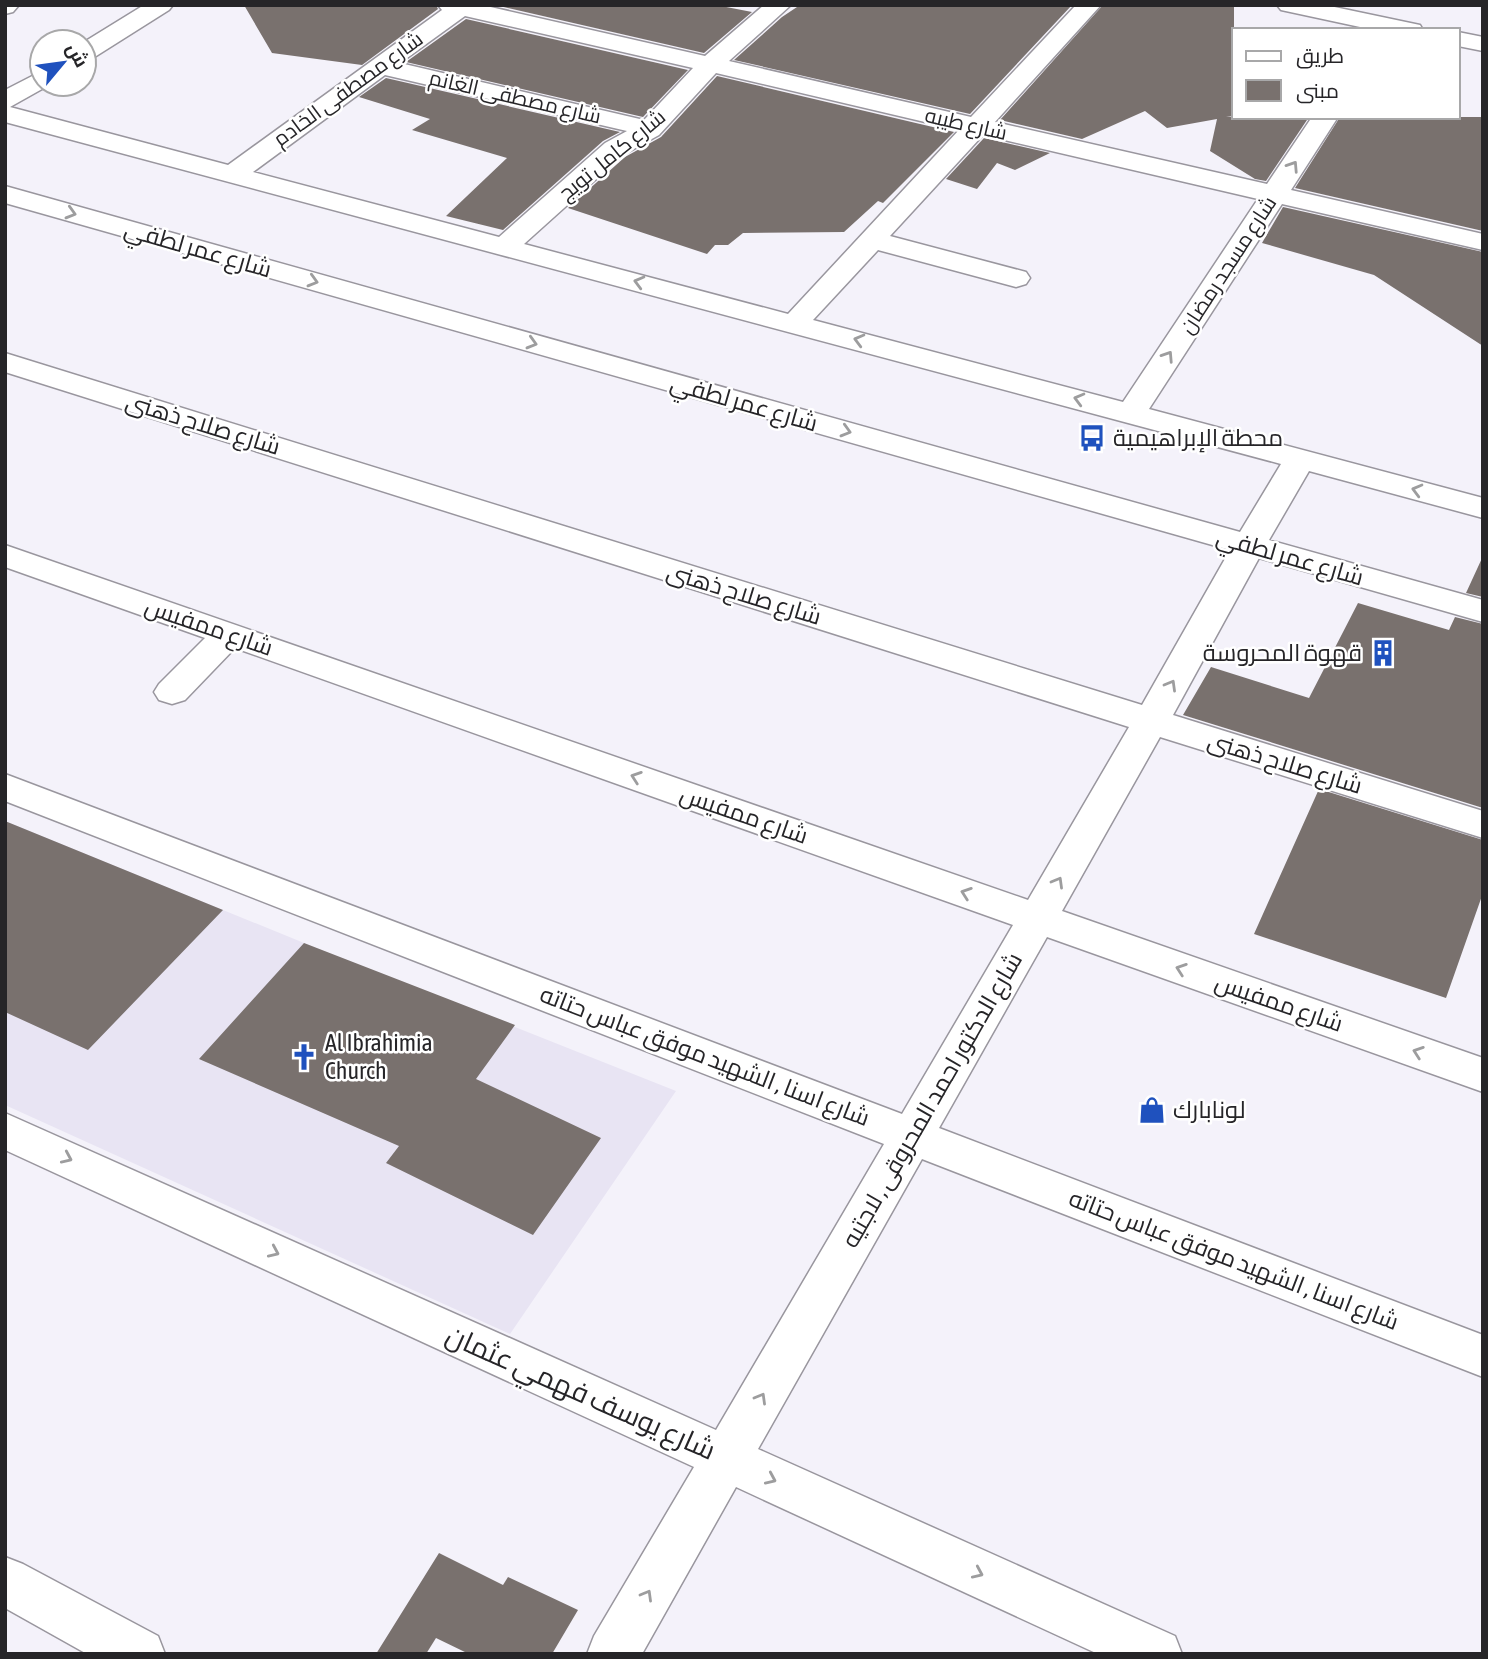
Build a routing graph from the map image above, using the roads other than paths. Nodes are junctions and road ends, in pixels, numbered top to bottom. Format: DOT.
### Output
graph roads {
  1 [pos="161,5"];
  2 [pos="779,5"];
  3 [pos="1088,5"];
  4 [pos="1290,5"];
  5 [pos="458,6"];
  6 [pos="1384,27"];
  7 [pos="1460,39"];
  8 [pos="98,44"];
  9 [pos="1483,44"];
  10 [pos="710,65"];
  11 [pos="380,66"];
  12 [pos="28,87"];
  13 [pos="5,101"];
  14 [pos="5,114"];
  15 [pos="1324,119"];
  16 [pos="977,126"];
  17 [pos="650,129"];
  18 [pos="233,174"];
  19 [pos="5,194"];
  20 [pos="1274,194"];
  21 [pos="37,203"];
  22 [pos="5,225"];
  23 [pos="872,240"];
  24 [pos="1483,242"];
  25 [pos="505,246"];
  26 [pos="1016,278"];
  27 [pos="795,323"];
  28 [pos="5,362"];
  29 [pos="1131,413"];
  30 [pos="1303,459"];
  31 [pos="1483,508"];
  32 [pos="1251,546"];
  33 [pos="5,555"];
  34 [pos="1483,611"];
  35 [pos="229,634"];
  36 [pos="172,692"];
  37 [pos="1151,721"];
  38 [pos="5,787"];
  39 [pos="1483,825"];
  40 [pos="1037,918"];
  41 [pos="1483,1075"];
  42 [pos="5,1130"];
  43 [pos="912,1136"];
  44 [pos="1483,1356"];
  45 [pos="726,1458"];
  46 [pos="5,1581"];
  47 [pos="139,1654"];
  48 [pos="613,1654"];
  49 [pos="1156,1654"];
  1 -- 8 [label="street"];
  2 -- 10 [label="street, شارع كامل تويج"];
  3 -- 16 [label="street"];
  4 -- 6 [label="street"];
  5 -- 10 [label="street, شارع طيبه"];
  5 -- 11 [label="street, شارع مصطفى الخادم"];
  7 -- 9 [label="street"];
  10 -- 16 [label="street, شارع طيبه"];
  10 -- 17 [label="street, شارع كامل تويج"];
  11 -- 17 [label="street, شارع مصطفى الغانم"];
  11 -- 18 [label="street, شارع مصطفى الخادم"];
  12 -- 13 [label="street"];
  14 -- 18 [label="street"];
  20 -- 15 [label="street, شارع مسجد رمضان, one-way"];
  16 -- 20 [label="street, شارع طيبه"];
  16 -- 23 [label="street"];
  17 -- 25 [label="street, شارع كامل تويج"];
  18 -- 25 [label="street"];
  19 -- 21 [label="street, شارع عمر لطفي"];
  20 -- 24 [label="street, شارع طيبه"];
  29 -- 20 [label="street, شارع مسجد رمضان, one-way"];
  21 -- 22 [label="street"];
  21 -- 32 [label="street, شارع عمر لطفي, one-way"];
  23 -- 26 [label="street"];
  23 -- 27 [label="street"];
  27 -- 25 [label="street, one-way"];
  29 -- 27 [label="street, one-way"];
  28 -- 37 [label="street, شارع صلاح ذهنى"];
  29 -- 30 [label="street"];
  31 -- 30 [label="street, one-way"];
  30 -- 32 [label="street, شارع الدكتور احمد المحروقى , لاجتيه"];
  32 -- 34 [label="street, شارع عمر لطفي"];
  37 -- 32 [label="street, شارع الدكتور احمد المحروقى , لاجتيه, one-way"];
  33 -- 35 [label="street, شارع ممفيس"];
  35 -- 36 [label="street"];
  40 -- 35 [label="street, شارع ممفيس, one-way"];
  37 -- 39 [label="street, شارع صلاح ذهنى"];
  40 -- 37 [label="street, شارع الدكتور احمد المحروقى , لاجتيه, one-way"];
  38 -- 43 [label="street, شارع اسنا , الشهيد موفق عباس حتاته"];
  41 -- 40 [label="street, شارع ممفيس, one-way"];
  40 -- 43 [label="street, شارع الدكتور احمد المحروقى , لاجتيه"];
  42 -- 45 [label="street, شارع يوسف فهمي عثمان, one-way"];
  43 -- 44 [label="street, شارع اسنا , الشهيد موفق عباس حتاته"];
  45 -- 43 [label="street, شارع الدكتور احمد المحروقى , لاجتيه, one-way"];
  48 -- 45 [label="street, شارع الدكتور احمد المحروقى , لاجتيه, one-way"];
  45 -- 49 [label="street, شارع يوسف فهمي عثمان, one-way"];
  46 -- 47 [label="street"];
}
